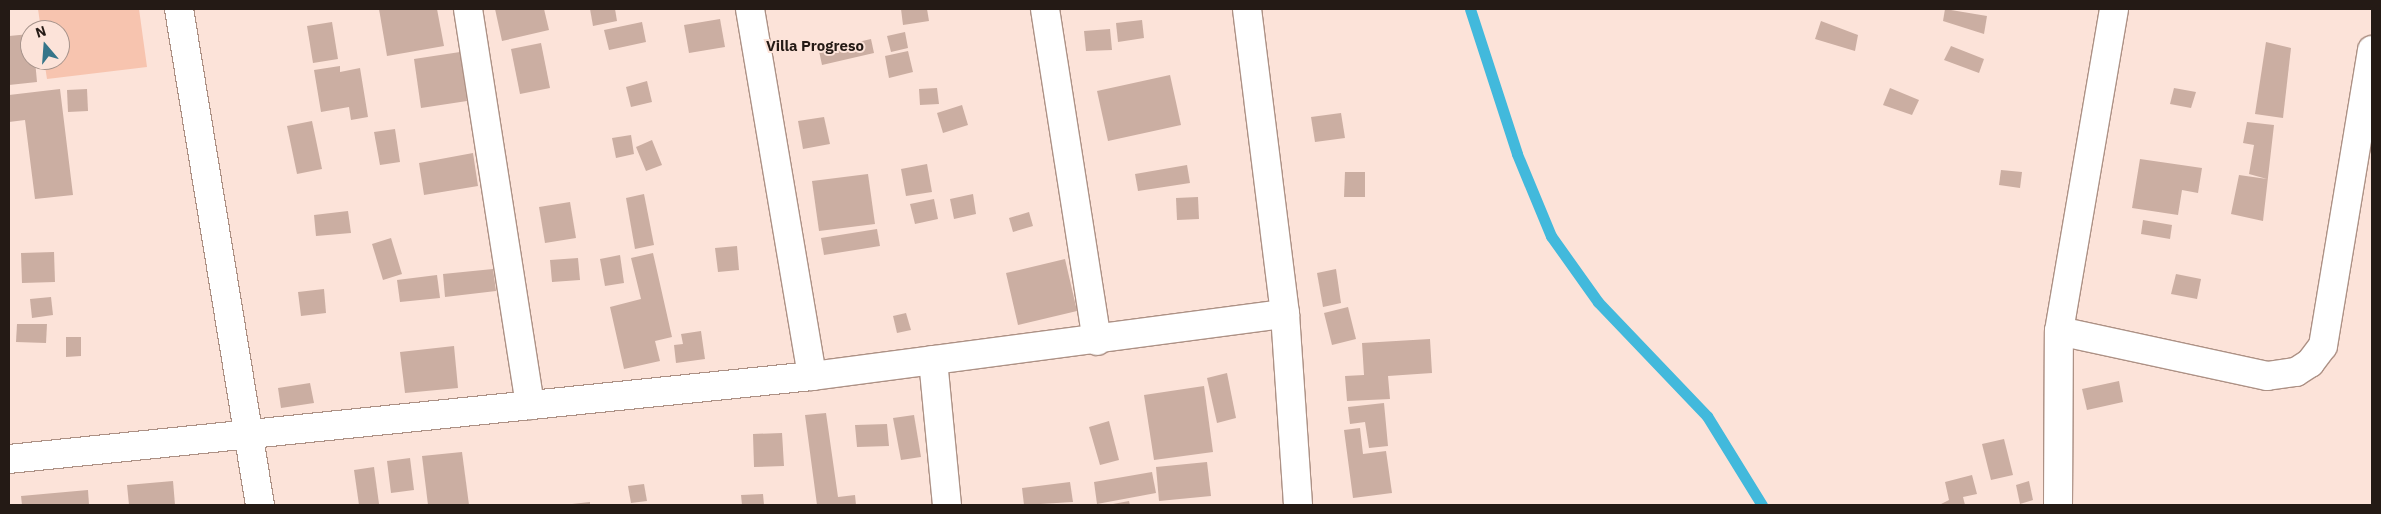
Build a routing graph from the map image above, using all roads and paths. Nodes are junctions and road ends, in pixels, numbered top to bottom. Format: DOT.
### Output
graph roads {
  1 [pos="179,9"];
  2 [pos="468,9"];
  3 [pos="750,9"];
  4 [pos="1045,9"];
  5 [pos="1247,9"];
  6 [pos="2114,9"];
  7 [pos="2372,50"];
  8 [pos="1284,314"];
  9 [pos="2059,331"];
  10 [pos="1097,341"];
  11 [pos="933,360"];
  12 [pos="812,376"];
  13 [pos="530,405"];
  14 [pos="246,435"];
  15 [pos="9,459"];
  16 [pos="260,505"];
  17 [pos="947,505"];
  18 [pos="1298,505"];
  19 [pos="2058,505"];
  1 -- 14 [label="street"];
  2 -- 13 [label="street"];
  3 -- 12 [label="street"];
  4 -- 10 [label="street"];
  5 -- 8 [label="street"];
  6 -- 9 [label="street"];
  7 -- 9 [label="street"];
  8 -- 10 [label="street"];
  8 -- 18 [label="street"];
  9 -- 19 [label="street"];
  10 -- 11 [label="street"];
  11 -- 12 [label="street"];
  11 -- 17 [label="street"];
  12 -- 13 [label="street"];
  13 -- 14 [label="street"];
  14 -- 15 [label="street"];
  14 -- 16 [label="street"];
}
